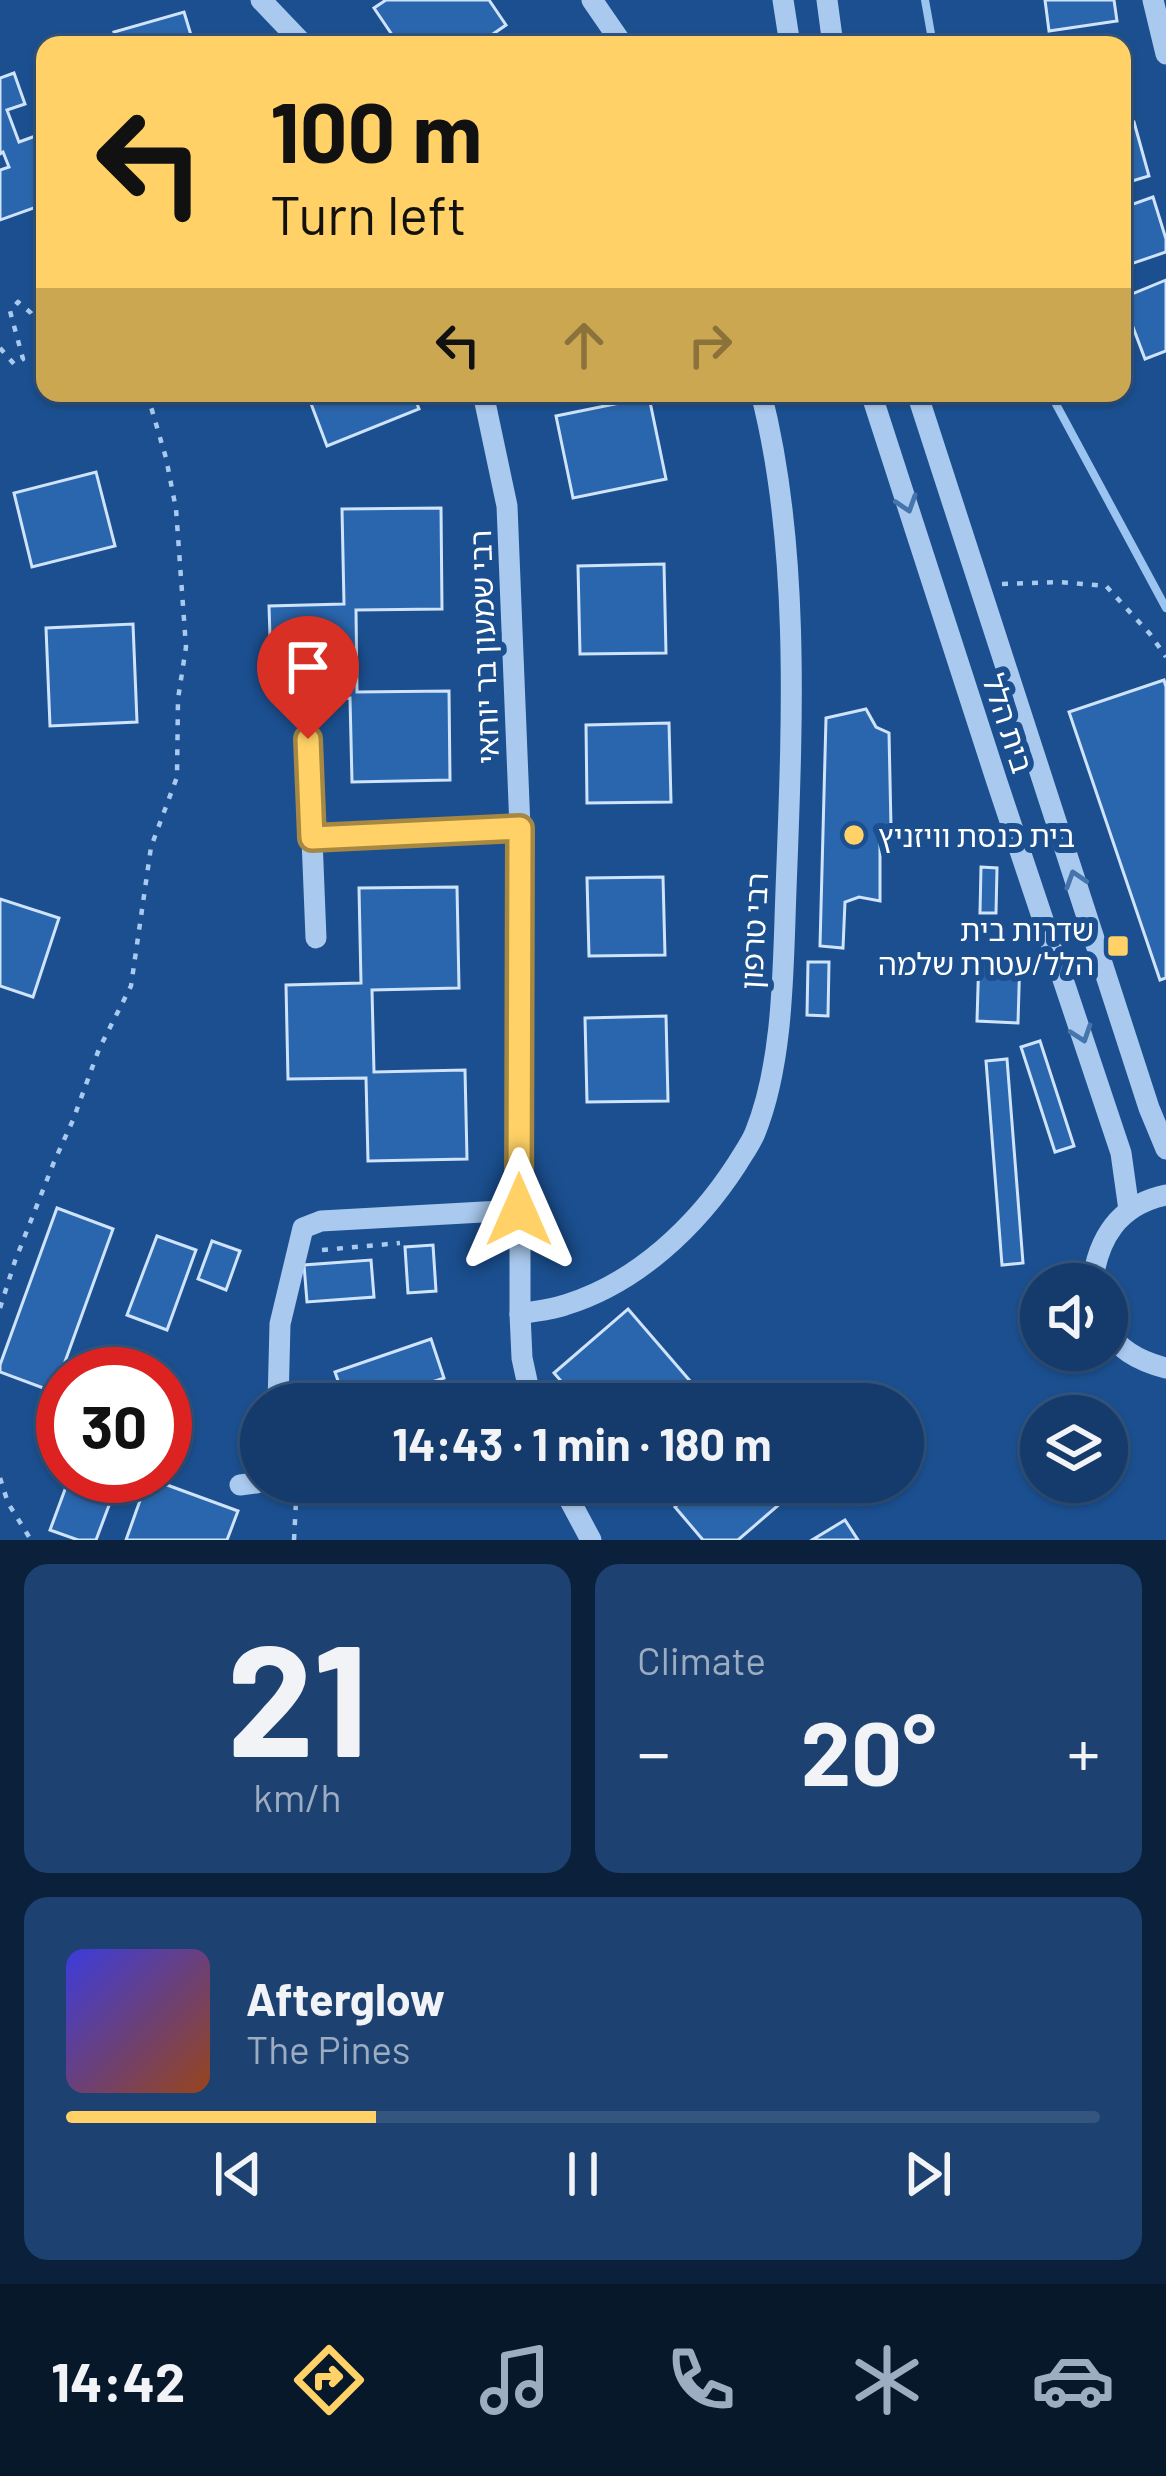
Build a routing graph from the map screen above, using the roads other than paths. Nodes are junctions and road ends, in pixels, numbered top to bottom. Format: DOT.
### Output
graph roads {
  1 [pos="261,0"];
  2 [pos="592,0"];
  3 [pos="783,0"];
  4 [pos="826,0"];
  5 [pos="1154,0"];
  6 [pos="295,36"];
  7 [pos="617,36"];
  8 [pos="789,36"];
  9 [pos="832,36"];
  10 [pos="1166,54"];
  11 [pos="485,402"];
  12 [pos="763,402"];
  13 [pos="874,402"];
  14 [pos="920,402"];
  15 [pos="308,739"];
  16 [pos="520,828"];
  17 [pos="312,838"];
  18 [pos="316,938"];
  19 [pos="1166,1149"];
  20 [pos="1166,1195"];
  21 [pos="519,1210"];
  22 [pos="1129,1210"];
  23 [pos="1095,1263"];
  24 [pos="520,1314"];
  25 [pos="1128,1351"];
  26 [pos="1165,1370"];
  27 [pos="279,1383"];
  28 [pos="527,1383"];
  29 [pos="571,1503"];
  30 [pos="591,1540"];
  1 -- 6 [label="street"];
  2 -- 7 [label="street"];
  3 -- 8 [label="street"];
  4 -- 9 [label="street"];
  5 -- 10 [label="street"];
  11 -- 16 [label="street, רבי שמעון בר יוחאי"];
  12 -- 24 [label="street, רבי טרפון"];
  13 -- 22 [label="street, בית הלל, one-way"];
  19 -- 14 [label="street, בית הלל, one-way"];
  15 -- 17 [label="street"];
  16 -- 17 [label="street"];
  16 -- 21 [label="street, רבי שמעון בר יוחאי"];
  17 -- 18 [label="street"];
  20 -- 22 [label="street"];
  21 -- 24 [label="street, רבי שמעון בר יוחאי"];
  21 -- 27 [label="street"];
  22 -- 23 [label="street"];
  24 -- 28 [label="street, רבי שמעון בר יוחאי"];
  25 -- 26 [label="street"];
  29 -- 30 [label="street"];
}
